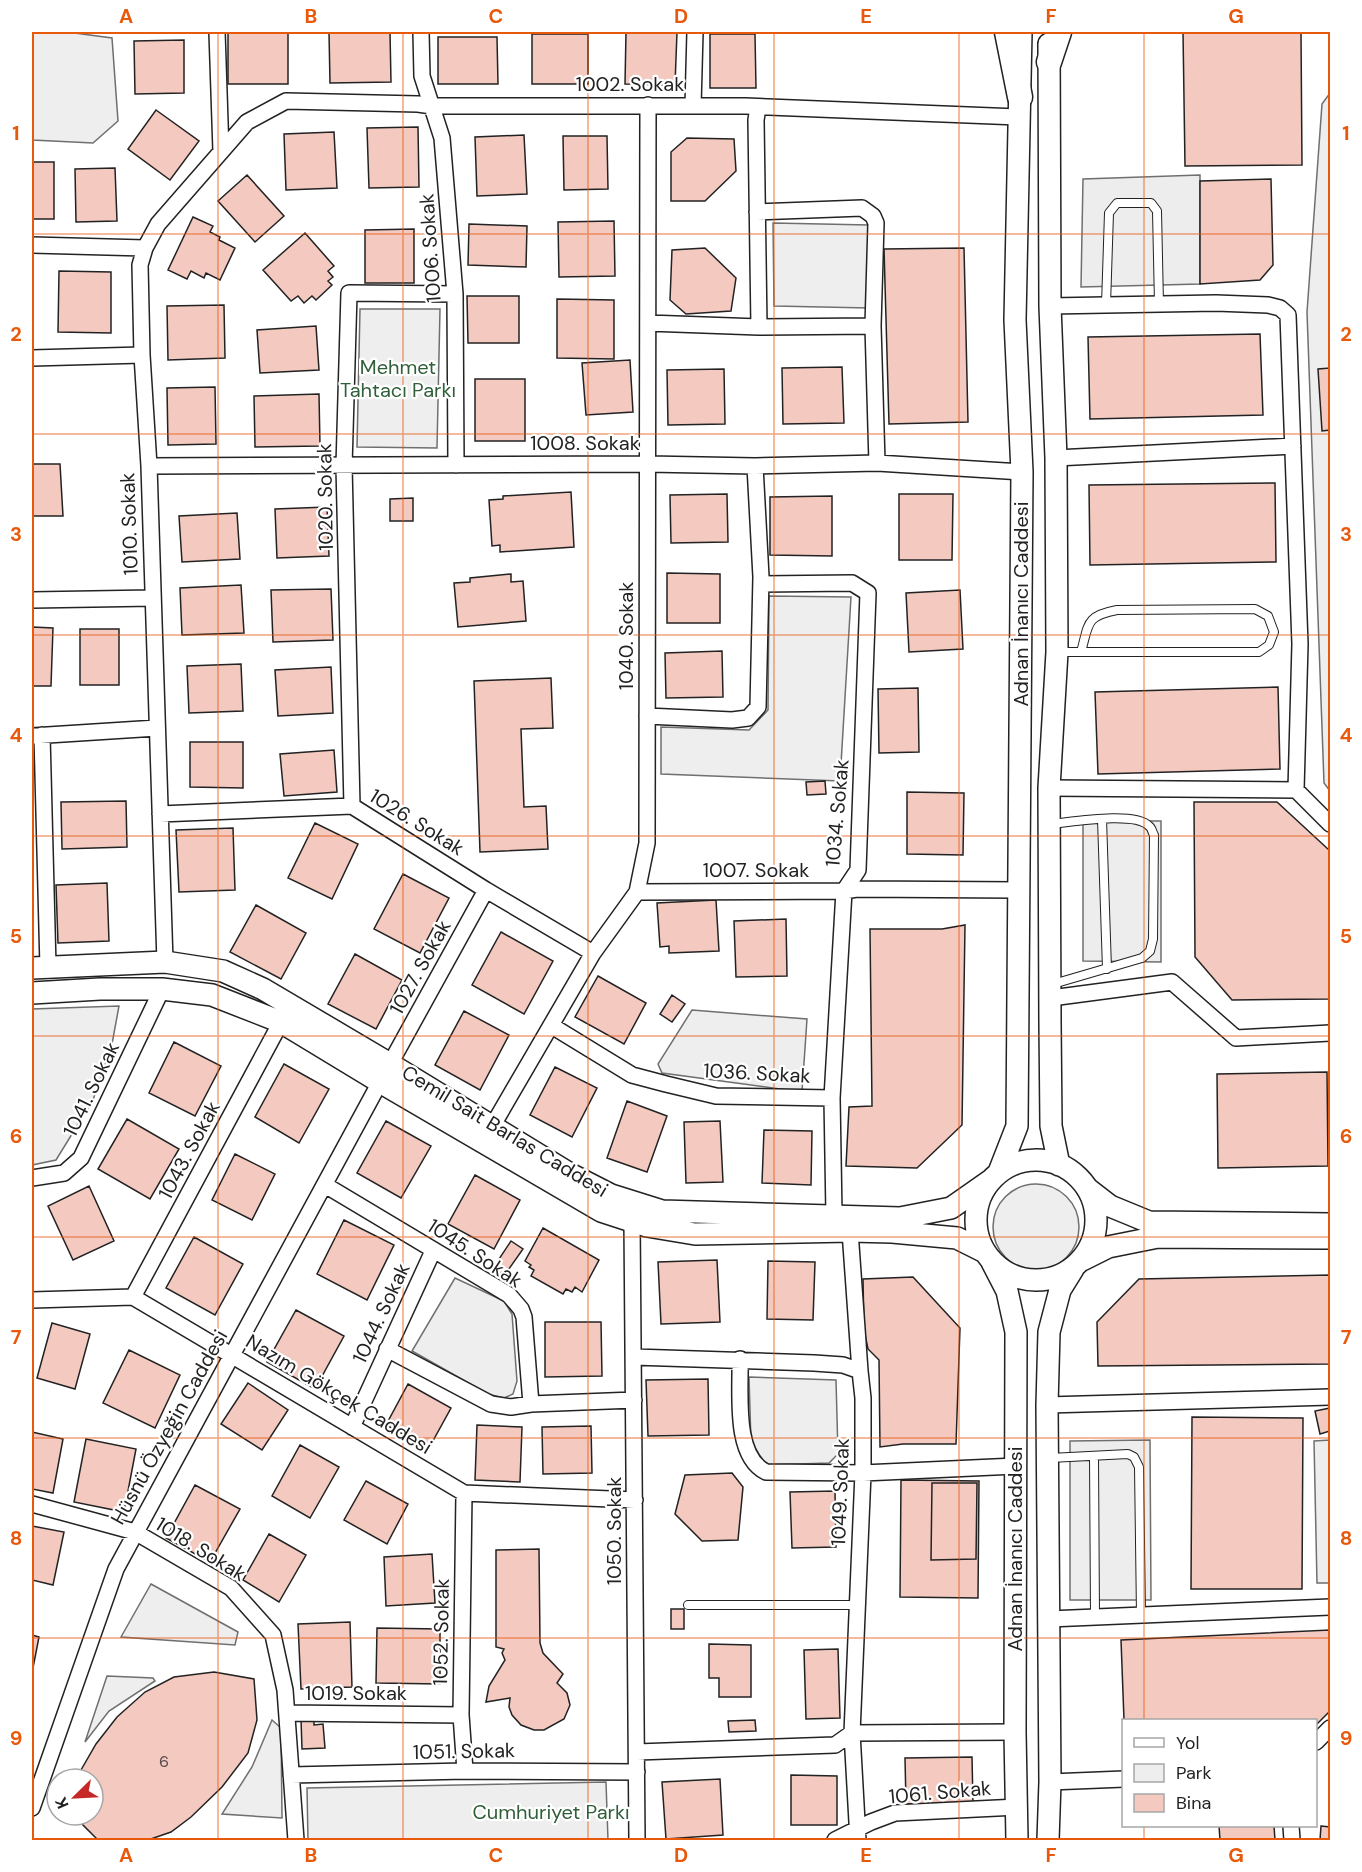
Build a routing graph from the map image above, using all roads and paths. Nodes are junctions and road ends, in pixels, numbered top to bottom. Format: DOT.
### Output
graph roads {
  1 [pos="217,32"];
  2 [pos="421,32"];
  3 [pos="695,32"];
  4 [pos="1007,32"];
  5 [pos="1021,32"];
  6 [pos="1049,32"];
  7 [pos="1059,32"];
  8 [pos="1049,62"];
  9 [pos="648,105"];
  10 [pos="432,106"];
  11 [pos="693,106"];
  12 [pos="758,106"];
  13 [pos="1020,107"];
  14 [pos="246,122"];
  15 [pos="221,152"];
  16 [pos="757,212"];
  17 [pos="32,245"];
  18 [pos="145,248"];
  19 [pos="455,294"];
  20 [pos="1159,304"];
  21 [pos="1106,305"];
  22 [pos="1050,306"];
  23 [pos="648,323"];
  24 [pos="873,326"];
  25 [pos="759,327"];
  26 [pos="142,355"];
  27 [pos="32,358"];
  28 [pos="1293,446"];
  29 [pos="1056,458"];
  30 [pos="877,463"];
  31 [pos="648,464"];
  32 [pos="456,465"];
  33 [pos="149,466"];
  34 [pos="344,466"];
  35 [pos="755,466"];
  36 [pos="1022,472"];
  37 [pos="761,584"];
  38 [pos="153,598"];
  39 [pos="32,600"];
  40 [pos="1057,652"];
  41 [pos="1081,652"];
  42 [pos="647,716"];
  43 [pos="157,728"];
  44 [pos="37,736"];
  45 [pos="1049,788"];
  46 [pos="1296,790"];
  47 [pos="352,806"];
  48 [pos="160,814"];
  49 [pos="1102,819"];
  50 [pos="1050,824"];
  51 [pos="1330,824"];
  52 [pos="38,858"];
  53 [pos="486,890"];
  54 [pos="1018,890"];
  55 [pos="844,891"];
  56 [pos="637,892"];
  57 [pos="594,953"];
  58 [pos="165,962"];
  59 [pos="40,967"];
  60 [pos="1107,969"];
  61 [pos="162,989"];
  62 [pos="1051,991"];
  63 [pos="32,993"];
  64 [pos="281,1022"];
  65 [pos="552,1026"];
  66 [pos="1330,1033"];
  67 [pos="385,1073"];
  68 [pos="832,1098"];
  69 [pos="493,1125"];
  70 [pos="1059,1165"];
  71 [pos="995,1176"];
  72 [pos="32,1178"];
  73 [pos="325,1185"];
  74 [pos="1087,1189"];
  75 [pos="834,1215"];
  76 [pos="632,1221"];
  77 [pos="1330,1224"];
  78 [pos="850,1231"];
  79 [pos="1330,1238"];
  80 [pos="433,1251"];
  81 [pos="988,1257"];
  82 [pos="1077,1264"];
  83 [pos="133,1298"];
  84 [pos="32,1300"];
  85 [pos="387,1348"];
  86 [pos="233,1355"];
  87 [pos="634,1357"];
  88 [pos="740,1359"];
  89 [pos="860,1371"];
  90 [pos="1330,1396"];
  91 [pos="634,1400"];
  92 [pos="531,1404"];
  93 [pos="1047,1405"];
  94 [pos="352,1426"];
  95 [pos="1094,1456"];
  96 [pos="1048,1458"];
  97 [pos="1016,1466"];
  98 [pos="863,1473"];
  99 [pos="464,1493"];
  100 [pos="635,1500"];
  101 [pos="32,1504"];
  102 [pos="135,1532"];
  103 [pos="688,1605"];
  104 [pos="857,1605"];
  105 [pos="1330,1607"];
  106 [pos="1141,1615"];
  107 [pos="1095,1617"];
  108 [pos="1049,1619"];
  109 [pos="287,1713"];
  110 [pos="461,1714"];
  111 [pos="1330,1728"];
  112 [pos="1015,1732"];
  113 [pos="852,1733"];
  114 [pos="1317,1741"];
  115 [pos="637,1752"];
  116 [pos="465,1771"];
  117 [pos="637,1772"];
  118 [pos="291,1775"];
  119 [pos="1122,1779"];
  120 [pos="1050,1782"];
  121 [pos="32,1808"];
  122 [pos="1018,1808"];
  123 [pos="857,1835"];
  124 [pos="296,1840"];
  125 [pos="637,1840"];
  126 [pos="835,1840"];
  127 [pos="1017,1840"];
  128 [pos="1048,1840"];
  1 -- 15 [label="street"];
  2 -- 10 [label="street, 1006. Sokak"];
  3 -- 11 [label="street"];
  4 -- 13 [label="main road"];
  5 -- 13 [label="main road, Adnan İnanıcı Caddesi"];
  6 -- 8 [label="main road, Adnan İnanıcı Caddesi"];
  7 -- 8 [label="main road"];
  8 -- 22 [label="main road, Adnan İnanıcı Caddesi"];
  9 -- 10 [label="street, 1002. Sokak"];
  9 -- 11 [label="street, 1002. Sokak"];
  9 -- 23 [label="street, 1040. Sokak"];
  10 -- 14 [label="street, 1002. Sokak"];
  10 -- 19 [label="street, 1006. Sokak"];
  11 -- 12 [label="street, 1002. Sokak"];
  12 -- 13 [label="street, 1002. Sokak"];
  12 -- 16 [label="street"];
  13 -- 36 [label="main road, Adnan İnanıcı Caddesi"];
  14 -- 15 [label="street, 1010. Sokak"];
  15 -- 18 [label="street, 1010. Sokak"];
  16 -- 24 [label="street"];
  16 -- 25 [label="street"];
  17 -- 18 [label="street"];
  18 -- 26 [label="street, 1010. Sokak"];
  19 -- 32 [label="street, 1006. Sokak"];
  19 -- 34 [label="street, 1020. Sokak"];
  20 -- 21 [label="street"];
  20 -- 21 [label="lane"];
  20 -- 28 [label="street"];
  21 -- 22 [label="street"];
  22 -- 29 [label="main road, Adnan İnanıcı Caddesi"];
  23 -- 25 [label="street"];
  23 -- 31 [label="street, 1040. Sokak"];
  24 -- 25 [label="street"];
  24 -- 30 [label="street"];
  26 -- 27 [label="street"];
  26 -- 33 [label="street, 1010. Sokak"];
  28 -- 29 [label="street"];
  28 -- 46 [label="street"];
  29 -- 40 [label="main road, Adnan İnanıcı Caddesi"];
  30 -- 35 [label="street, 1008. Sokak"];
  30 -- 36 [label="street, 1008. Sokak"];
  31 -- 32 [label="street, 1008. Sokak"];
  31 -- 35 [label="street, 1008. Sokak"];
  31 -- 42 [label="street, 1040. Sokak"];
  32 -- 34 [label="street, 1008. Sokak"];
  33 -- 34 [label="street, 1008. Sokak"];
  33 -- 38 [label="street, 1010. Sokak"];
  34 -- 47 [label="street, 1020. Sokak"];
  35 -- 37 [label="street"];
  36 -- 54 [label="main road, Adnan İnanıcı Caddesi"];
  37 -- 42 [label="street"];
  37 -- 55 [label="street, 1034. Sokak"];
  38 -- 39 [label="street"];
  38 -- 43 [label="street, 1010. Sokak"];
  40 -- 41 [label="lane"];
  40 -- 45 [label="main road, Adnan İnanıcı Caddesi"];
  41 -- 41 [label="lane"];
  42 -- 56 [label="street, 1040. Sokak"];
  43 -- 44 [label="street"];
  43 -- 48 [label="street, 1010. Sokak"];
  44 -- 52 [label="street"];
  45 -- 46 [label="street"];
  45 -- 50 [label="main road, Adnan İnanıcı Caddesi"];
  46 -- 51 [label="street"];
  47 -- 48 [label="street, 1026. Sokak"];
  47 -- 53 [label="street, 1026. Sokak"];
  48 -- 58 [label="street, 1010. Sokak"];
  49 -- 50 [label="lane"];
  49 -- 60 [label="lane"];
  49 -- 60 [label="lane"];
  50 -- 62 [label="main road, Adnan İnanıcı Caddesi"];
  52 -- 59 [label="street"];
  53 -- 57 [label="street, 1026. Sokak"];
  53 -- 67 [label="street, 1027. Sokak"];
  54 -- 55 [label="street, 1007. Sokak"];
  54 -- 71 [label="main road, Adnan İnanıcı Caddesi"];
  55 -- 56 [label="street, 1007. Sokak"];
  55 -- 68 [label="street, 1034. Sokak"];
  56 -- 57 [label="street, 1040. Sokak"];
  57 -- 65 [label="street, 1040. Sokak"];
  58 -- 59 [label="main road, Cemil Sait Barlas Caddesi"];
  58 -- 67 [label="main road, Cemil Sait Barlas Caddesi"];
  60 -- 62 [label="lane"];
  61 -- 63 [label="main road, Cemil Sait Barlas Caddesi"];
  61 -- 64 [label="main road, Cemil Sait Barlas Caddesi"];
  61 -- 72 [label="street, 1041. Sokak"];
  62 -- 66 [label="street"];
  62 -- 70 [label="main road, Adnan İnanıcı Caddesi"];
  64 -- 67 [label="main road, Cemil Sait Barlas Caddesi"];
  64 -- 83 [label="street, 1043. Sokak"];
  65 -- 68 [label="street, 1036. Sokak"];
  65 -- 69 [label="street, 1040. Sokak"];
  67 -- 69 [label="main road, Cemil Sait Barlas Caddesi"];
  67 -- 73 [label="street, Hüsnü Özyeğin Caddesi"];
  67 -- 76 [label="main road, Cemil Sait Barlas Caddesi"];
  68 -- 75 [label="street, 1034. Sokak"];
  69 -- 75 [label="main road, Cemil Sait Barlas Caddesi"];
  70 -- 71 [label="main road"];
  70 -- 74 [label="main road"];
  71 -- 75 [label="main road, Cemil Sait Barlas Caddesi"];
  71 -- 81 [label="main road"];
  73 -- 80 [label="street, 1045. Sokak"];
  73 -- 86 [label="street, Hüsnü Özyeğin Caddesi"];
  74 -- 77 [label="main road"];
  74 -- 82 [label="main road"];
  76 -- 78 [label="main road, Cemil Sait Barlas Caddesi"];
  76 -- 87 [label="street, 1050. Sokak"];
  78 -- 81 [label="main road, Cemil Sait Barlas Caddesi"];
  78 -- 89 [label="street, 1049. Sokak"];
  79 -- 82 [label="main road"];
  80 -- 85 [label="street, 1044. Sokak"];
  80 -- 92 [label="street, 1045. Sokak"];
  81 -- 82 [label="main road"];
  81 -- 97 [label="main road, Adnan İnanıcı Caddesi"];
  82 -- 93 [label="main road, Adnan İnanıcı Caddesi"];
  83 -- 84 [label="street"];
  83 -- 86 [label="street, Nazım Gökçek Caddesi"];
  85 -- 92 [label="street"];
  85 -- 94 [label="street, 1044. Sokak"];
  86 -- 94 [label="street, Nazım Gökçek Caddesi"];
  86 -- 102 [label="street, Hüsnü Özyeğin Caddesi"];
  87 -- 88 [label="street"];
  87 -- 91 [label="street, 1050. Sokak"];
  88 -- 89 [label="street"];
  88 -- 98 [label="street"];
  89 -- 98 [label="street, 1049. Sokak"];
  90 -- 93 [label="street"];
  91 -- 92 [label="street"];
  91 -- 100 [label="street, 1050. Sokak"];
  93 -- 96 [label="main road, Adnan İnanıcı Caddesi"];
  94 -- 99 [label="street, Nazım Gökçek Caddesi"];
  95 -- 96 [label="lane"];
  95 -- 106 [label="lane"];
  95 -- 107 [label="lane"];
  96 -- 108 [label="main road, Adnan İnanıcı Caddesi"];
  97 -- 98 [label="street"];
  97 -- 112 [label="main road, Adnan İnanıcı Caddesi"];
  98 -- 104 [label="street, 1049. Sokak"];
  99 -- 100 [label="street, Nazım Gökçek Caddesi"];
  99 -- 110 [label="street, 1052. Sokak"];
  100 -- 115 [label="street, 1050. Sokak"];
  101 -- 102 [label="street, 1018. Sokak"];
  102 -- 109 [label="street, 1018. Sokak"];
  102 -- 121 [label="street, Hüsnü Özyeğin Caddesi"];
  103 -- 104 [label="lane"];
  104 -- 113 [label="street, 1049. Sokak"];
  105 -- 106 [label="street"];
  106 -- 107 [label="street"];
  107 -- 108 [label="street"];
  108 -- 120 [label="main road, Adnan İnanıcı Caddesi"];
  109 -- 110 [label="street, 1019. Sokak"];
  109 -- 118 [label="street, 1018. Sokak"];
  110 -- 116 [label="street, 1052. Sokak"];
  111 -- 114 [label="street"];
  112 -- 113 [label="street"];
  112 -- 122 [label="main road, Adnan İnanıcı Caddesi"];
  113 -- 115 [label="street"];
  113 -- 123 [label="street, 1049. Sokak"];
  115 -- 117 [label="street, 1050. Sokak"];
  116 -- 117 [label="street, 1051. Sokak"];
  116 -- 118 [label="street, 1051. Sokak"];
  117 -- 125 [label="street, 1050. Sokak"];
  118 -- 124 [label="street, 1018. Sokak"];
  119 -- 120 [label="street"];
  120 -- 128 [label="main road, Adnan İnanıcı Caddesi"];
  122 -- 123 [label="street, 1061. Sokak"];
  122 -- 127 [label="main road, Adnan İnanıcı Caddesi"];
  123 -- 126 [label="street, 1061. Sokak"];
}
